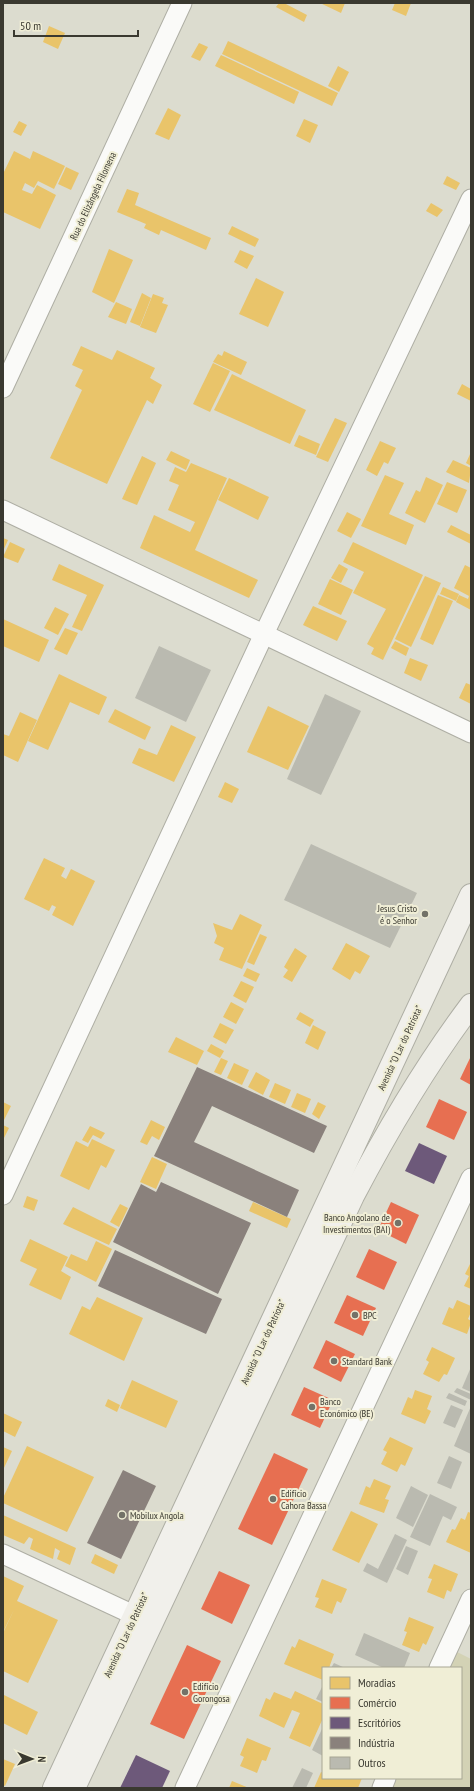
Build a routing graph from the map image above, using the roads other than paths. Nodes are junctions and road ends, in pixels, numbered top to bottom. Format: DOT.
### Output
graph roads {
  1 [pos="182,3"];
  2 [pos="471,199"];
  3 [pos="3,388"];
  4 [pos="3,510"];
  5 [pos="264,634"];
  6 [pos="471,733"];
  7 [pos="471,895"];
  8 [pos="471,1005"];
  9 [pos="471,1178"];
  10 [pos="3,1195"];
  11 [pos="3,1554"];
  12 [pos="471,1599"];
  13 [pos="136,1616"];
  14 [pos="465,1631"];
  15 [pos="440,1667"];
  16 [pos="54,1788"];
  17 [pos="74,1788"];
  18 [pos="185,1788"];
  1 -- 3 [label="street, Rua do Elizângela Filomena"];
  2 -- 5 [label="street"];
  4 -- 5 [label="street"];
  5 -- 6 [label="street"];
  5 -- 10 [label="street"];
  7 -- 13 [label="main road, Avenida \"O Lar do Patriota\""];
  8 -- 17 [label="main road, Avenida \"O Lar do Patriota\""];
  9 -- 18 [label="street"];
  11 -- 13 [label="street"];
  12 -- 14 [label="street"];
  13 -- 16 [label="main road, Avenida \"O Lar do Patriota\""];
  14 -- 15 [label="street"];
}
